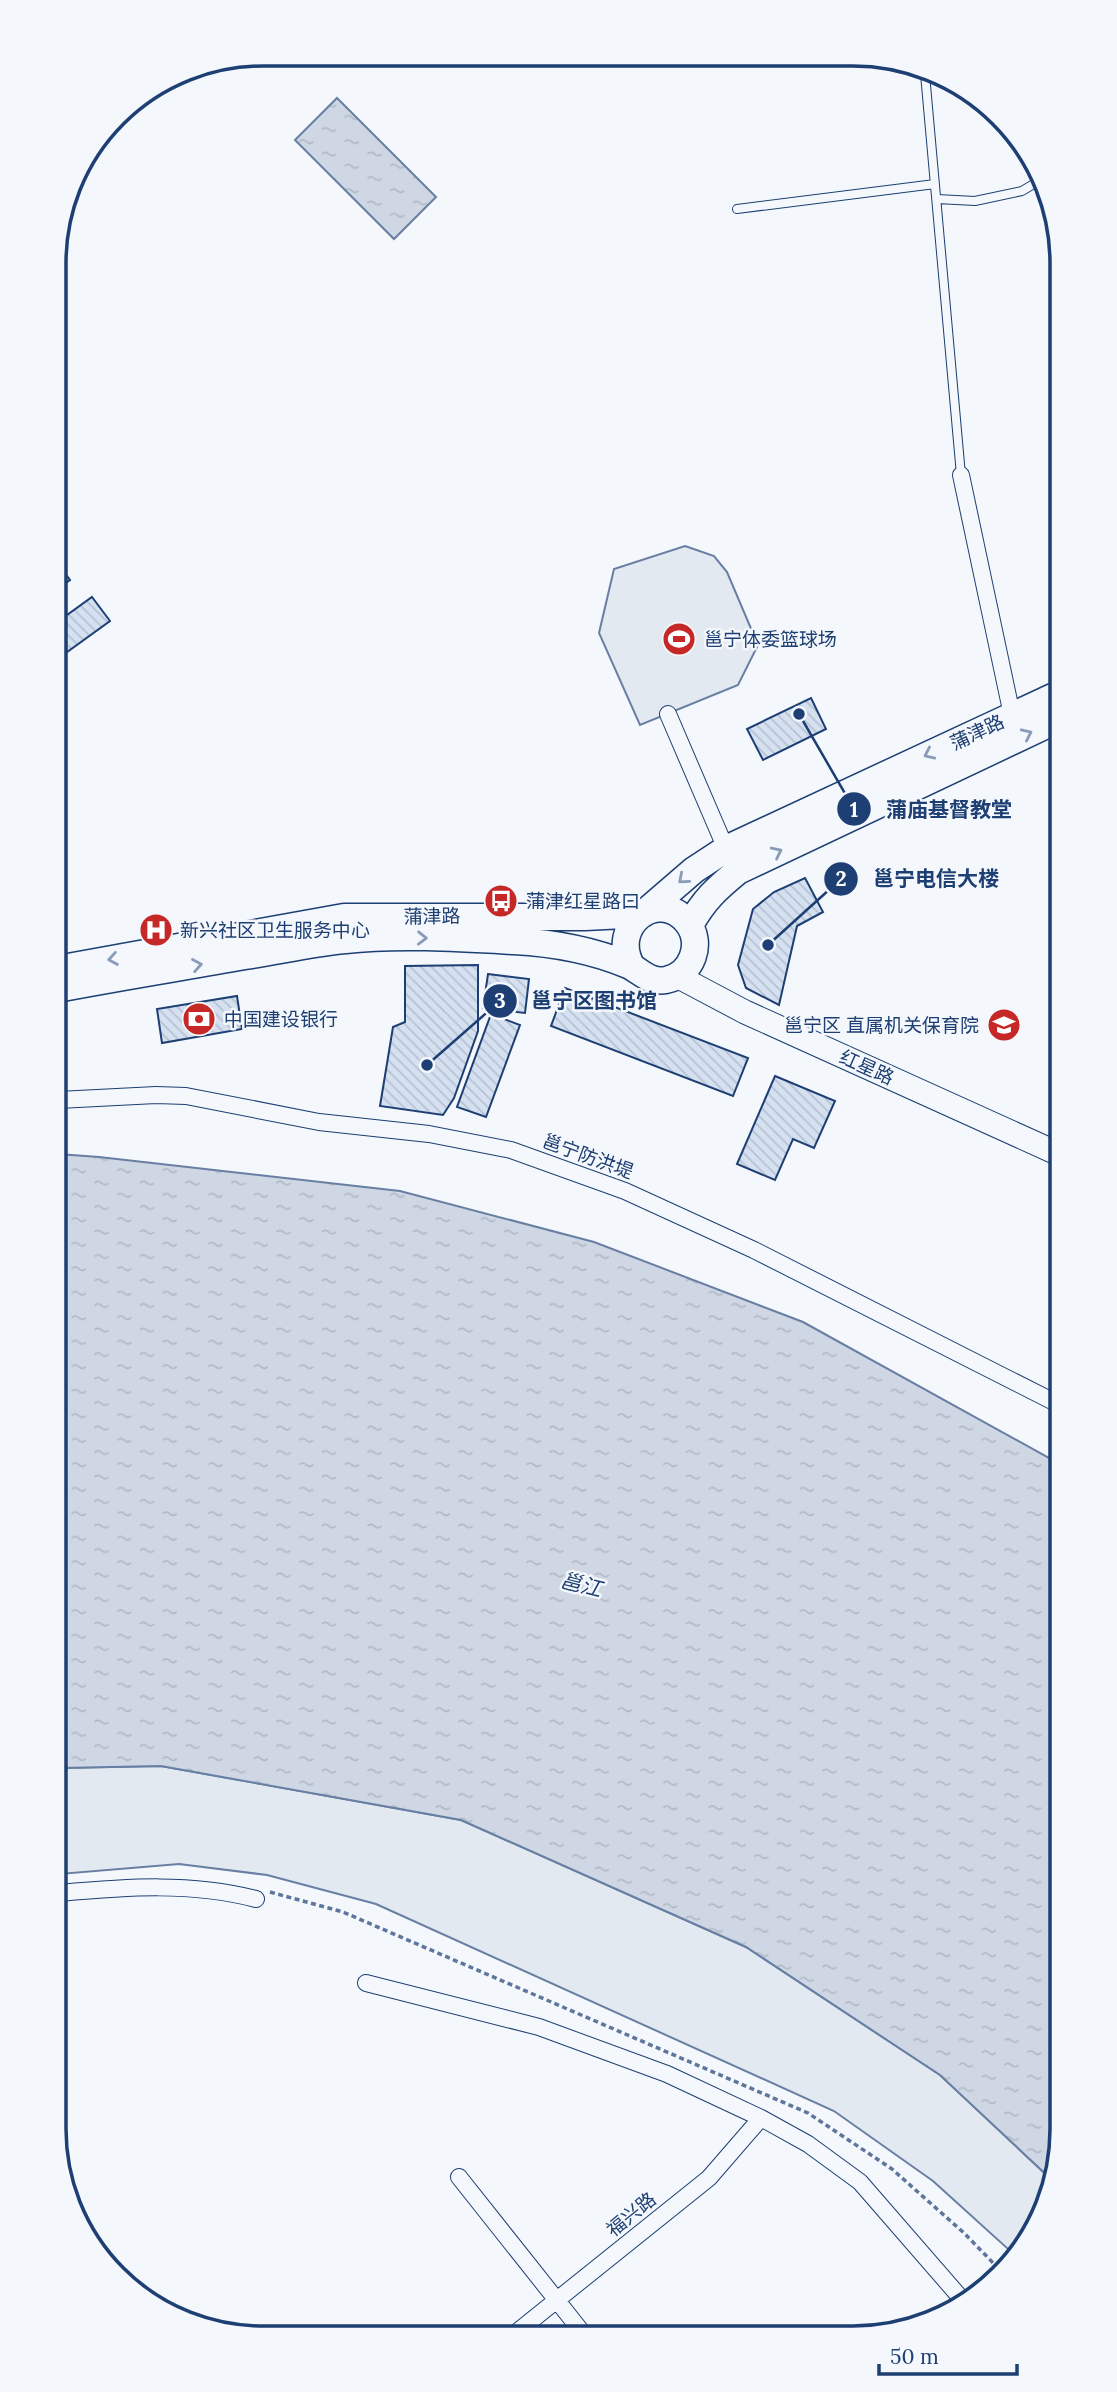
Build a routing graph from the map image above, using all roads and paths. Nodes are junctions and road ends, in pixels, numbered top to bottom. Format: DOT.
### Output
graph roads {
  1 [pos="926,81"];
  2 [pos="935,184"];
  3 [pos="1034,184"];
  4 [pos="937,199"];
  5 [pos="737,209"];
  6 [pos="961,475"];
  7 [pos="1050,698"];
  8 [pos="668,714"];
  9 [pos="1012,715"];
  10 [pos="1050,723"];
  11 [pos="726,849"];
  12 [pos="643,914"];
  13 [pos="690,925"];
  14 [pos="67,967"];
  15 [pos="632,967"];
  16 [pos="677,976"];
  17 [pos="67,987"];
  18 [pos="67,1100"];
  19 [pos="1050,1150"];
  20 [pos="1050,1400"];
  21 [pos="66,1893"];
  22 [pos="256,1899"];
  23 [pos="366,1983"];
  24 [pos="761,2118"];
  25 [pos="459,2178"];
  26 [pos="958,2295"];
  27 [pos="557,2301"];
  28 [pos="525,2326"];
  29 [pos="577,2326"];
  1 -- 2 [label="lane"];
  2 -- 4 [label="lane"];
  2 -- 5 [label="lane"];
  3 -- 4 [label="lane"];
  4 -- 6 [label="lane"];
  6 -- 9 [label="street"];
  7 -- 9 [label="main road, 蒲津路"];
  8 -- 11 [label="street"];
  9 -- 11 [label="main road, 蒲津路, one-way"];
  13 -- 10 [label="main road, 蒲津路, one-way"];
  11 -- 12 [label="main road, 蒲津路, one-way"];
  12 -- 13 [label="main road, 蒲津路"];
  12 -- 14 [label="main road, 蒲津路, one-way"];
  12 -- 15 [label="main road, 蒲津路"];
  13 -- 16 [label="main road"];
  15 -- 16 [label="main road, 蒲津路"];
  17 -- 15 [label="main road, 蒲津路, one-way"];
  16 -- 19 [label="main road, 红星路"];
  18 -- 20 [label="street, 邕宁防洪堤"];
  21 -- 22 [label="street"];
  23 -- 24 [label="street"];
  24 -- 26 [label="street"];
  24 -- 27 [label="street, 福兴路"];
  25 -- 27 [label="street"];
  27 -- 28 [label="street, 福兴路"];
  27 -- 29 [label="street"];
}
